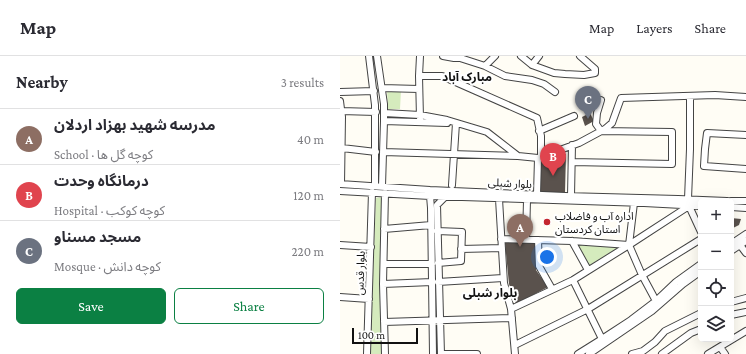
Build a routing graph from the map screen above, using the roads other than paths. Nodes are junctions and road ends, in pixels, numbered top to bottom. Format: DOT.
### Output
graph roads {
  1 [pos="369,56"];
  2 [pos="420,56"];
  3 [pos="443,56"];
  4 [pos="495,56"];
  5 [pos="521,56"];
  6 [pos="539,56"];
  7 [pos="580,56"];
  8 [pos="379,57"];
  9 [pos="459,57"];
  10 [pos="532,64"];
  11 [pos="485,66"];
  12 [pos="380,76"];
  13 [pos="419,76"];
  14 [pos="372,78"];
  15 [pos="382,88"];
  16 [pos="419,89"];
  17 [pos="374,91"];
  18 [pos="340,92"];
  19 [pos="555,92"];
  20 [pos="690,96"];
  21 [pos="746,97"];
  22 [pos="602,100"];
  23 [pos="340,101"];
  24 [pos="340,107"];
  25 [pos="376,112"];
  26 [pos="384,113"];
  27 [pos="420,115"];
  28 [pos="574,116"];
  29 [pos="384,121"];
  30 [pos="421,122"];
  31 [pos="456,123"];
  32 [pos="539,131"];
  33 [pos="601,131"];
  34 [pos="746,135"];
  35 [pos="572,145"];
  36 [pos="342,148"];
  37 [pos="376,152"];
  38 [pos="383,152"];
  39 [pos="454,154"];
  40 [pos="518,156"];
  41 [pos="539,158"];
  42 [pos="572,162"];
  43 [pos="746,169"];
  44 [pos="452,185"];
  45 [pos="340,186"];
  46 [pos="375,186"];
  47 [pos="382,186"];
  48 [pos="372,192"];
  49 [pos="385,193"];
  50 [pos="537,194"];
  51 [pos="430,196"];
  52 [pos="571,196"];
  53 [pos="445,197"];
  54 [pos="499,199"];
  55 [pos="688,199"];
  56 [pos="527,200"];
  57 [pos="698,200"];
  58 [pos="734,201"];
  59 [pos="746,201"];
  60 [pos="634,203"];
  61 [pos="689,206"];
  62 [pos="698,206"];
  63 [pos="734,207"];
  64 [pos="746,208"];
  65 [pos="431,225"];
  66 [pos="698,226"];
  67 [pos="384,229"];
  68 [pos="437,231"];
  69 [pos="746,234"];
  70 [pos="501,239"];
  71 [pos="526,239"];
  72 [pos="538,240"];
  73 [pos="572,241"];
  74 [pos="698,241"];
  75 [pos="746,241"];
  76 [pos="734,242"];
  77 [pos="740,244"];
  78 [pos="340,245"];
  79 [pos="629,245"];
  80 [pos="371,247"];
  81 [pos="502,248"];
  82 [pos="461,249"];
  83 [pos="734,249"];
  84 [pos="746,253"];
  85 [pos="435,263"];
  86 [pos="384,264"];
  87 [pos="698,266"];
  88 [pos="588,270"];
  89 [pos="698,274"];
  90 [pos="642,275"];
  91 [pos="504,278"];
  92 [pos="573,280"];
  93 [pos="435,282"];
  94 [pos="383,284"];
  95 [pos="552,289"];
  96 [pos="340,297"];
  97 [pos="746,298"];
  98 [pos="369,299"];
  99 [pos="656,301"];
  100 [pos="734,301"];
  101 [pos="511,309"];
  102 [pos="588,309"];
  103 [pos="698,314"];
  104 [pos="745,314"];
  105 [pos="734,315"];
  106 [pos="512,318"];
  107 [pos="433,320"];
  108 [pos="440,320"];
  109 [pos="384,322"];
  110 [pos="698,330"];
  111 [pos="746,331"];
  112 [pos="602,339"];
  113 [pos="515,345"];
  114 [pos="720,347"];
  115 [pos="367,354"];
  116 [pos="385,354"];
  117 [pos="433,354"];
  118 [pos="441,354"];
  119 [pos="477,354"];
  120 [pos="515,354"];
  121 [pos="578,354"];
  122 [pos="589,354"];
  123 [pos="632,354"];
  124 [pos="662,354"];
  125 [pos="708,354"];
  126 [pos="725,354"];
  1 -- 14 [label="street"];
  2 -- 13 [label="street"];
  3 -- 9 [label="street"];
  4 -- 11 [label="street"];
  5 -- 10 [label="street"];
  6 -- 10 [label="street"];
  7 -- 10 [label="street"];
  8 -- 12 [label="street"];
  9 -- 11 [label="street"];
  11 -- 19 [label="street"];
  12 -- 14 [label="street"];
  12 -- 15 [label="street"];
  13 -- 16 [label="street"];
  13 -- 32 [label="street"];
  14 -- 17 [label="street"];
  15 -- 16 [label="street"];
  15 -- 26 [label="street"];
  16 -- 27 [label="street"];
  17 -- 18 [label="street"];
  17 -- 25 [label="street"];
  20 -- 21 [label="street"];
  20 -- 33 [label="street"];
  20 -- 55 [label="street"];
  22 -- 33 [label="street"];
  23 -- 24 [label="street"];
  24 -- 25 [label="street"];
  24 -- 36 [label="street"];
  25 -- 37 [label="street"];
  26 -- 27 [label="street"];
  26 -- 29 [label="street"];
  27 -- 30 [label="street"];
  27 -- 31 [label="street"];
  28 -- 32 [label="street"];
  29 -- 30 [label="street"];
  29 -- 38 [label="street"];
  30 -- 31 [label="street"];
  31 -- 39 [label="street"];
  31 -- 40 [label="street"];
  32 -- 41 [label="street"];
  33 -- 35 [label="street"];
  33 -- 42 [label="street"];
  34 -- 43 [label="street"];
  35 -- 41 [label="street"];
  35 -- 42 [label="street"];
  36 -- 37 [label="street"];
  36 -- 45 [label="street"];
  37 -- 46 [label="street"];
  38 -- 39 [label="street"];
  38 -- 47 [label="street"];
  39 -- 40 [label="street"];
  39 -- 44 [label="street"];
  40 -- 41 [label="street"];
  41 -- 50 [label="street"];
  42 -- 52 [label="street"];
  45 -- 46 [label="street, بلوار شبلی"];
  45 -- 48 [label="street, بلوار شبلی"];
  46 -- 47 [label="street, بلوار شبلی"];
  47 -- 50 [label="street, بلوار شبلی"];
  48 -- 49 [label="street, بلوار شبلی"];
  48 -- 80 [label="street, بلوار قدس"];
  49 -- 51 [label="street, بلوار شبلی"];
  49 -- 67 [label="street"];
  50 -- 52 [label="street, بلوار شبلی"];
  51 -- 53 [label="street, بلوار شبلی"];
  51 -- 65 [label="street"];
  52 -- 55 [label="street, بلوار شبلی"];
  53 -- 54 [label="street, بلوار شبلی"];
  53 -- 68 [label="street"];
  54 -- 56 [label="street, بلوار شبلی"];
  54 -- 70 [label="street"];
  55 -- 57 [label="street, بلوار شبلی"];
  55 -- 61 [label="street"];
  56 -- 60 [label="street, بلوار شبلی"];
  56 -- 71 [label="street"];
  58 -- 59 [label="street"];
  60 -- 61 [label="street, بلوار شبلی"];
  60 -- 79 [label="street"];
  61 -- 62 [label="street, بلوار شبلی"];
  61 -- 66 [label="street"];
  61 -- 79 [label="street"];
  63 -- 64 [label="street"];
  65 -- 67 [label="street"];
  65 -- 85 [label="street"];
  67 -- 86 [label="street"];
  68 -- 82 [label="street"];
  68 -- 85 [label="street"];
  69 -- 76 [label="street"];
  70 -- 71 [label="street"];
  70 -- 81 [label="street"];
  71 -- 72 [label="street"];
  72 -- 73 [label="street"];
  72 -- 95 [label="street"];
  73 -- 79 [label="street"];
  73 -- 88 [label="street"];
  74 -- 90 [label="street"];
  75 -- 77 [label="street"];
  77 -- 83 [label="street"];
  77 -- 84 [label="street"];
  78 -- 80 [label="street"];
  79 -- 88 [label="street"];
  79 -- 90 [label="street"];
  80 -- 98 [label="street, بلوار قدس"];
  81 -- 82 [label="street"];
  81 -- 91 [label="street"];
  82 -- 85 [label="street"];
  85 -- 86 [label="street"];
  85 -- 93 [label="street"];
  86 -- 94 [label="street"];
  87 -- 99 [label="street"];
  88 -- 92 [label="street"];
  89 -- 122 [label="street"];
  90 -- 99 [label="street"];
  90 -- 102 [label="street"];
  91 -- 93 [label="street"];
  91 -- 101 [label="street"];
  92 -- 95 [label="street"];
  92 -- 102 [label="street"];
  93 -- 94 [label="street"];
  93 -- 107 [label="street"];
  93 -- 108 [label="street"];
  94 -- 109 [label="street"];
  95 -- 101 [label="street"];
  96 -- 98 [label="street"];
  97 -- 100 [label="street"];
  98 -- 115 [label="street, بلوار قدس"];
  99 -- 112 [label="street"];
  101 -- 106 [label="street"];
  102 -- 112 [label="street"];
  102 -- 113 [label="street"];
  103 -- 123 [label="street"];
  104 -- 105 [label="street"];
  106 -- 108 [label="street"];
  106 -- 113 [label="street"];
  107 -- 108 [label="street"];
  107 -- 109 [label="street"];
  107 -- 117 [label="street"];
  108 -- 118 [label="street"];
  109 -- 116 [label="street"];
  110 -- 124 [label="street"];
  111 -- 114 [label="street"];
  112 -- 121 [label="street"];
  113 -- 120 [label="street"];
  114 -- 125 [label="street"];
  114 -- 126 [label="street"];
  118 -- 119 [label="street"];
}
